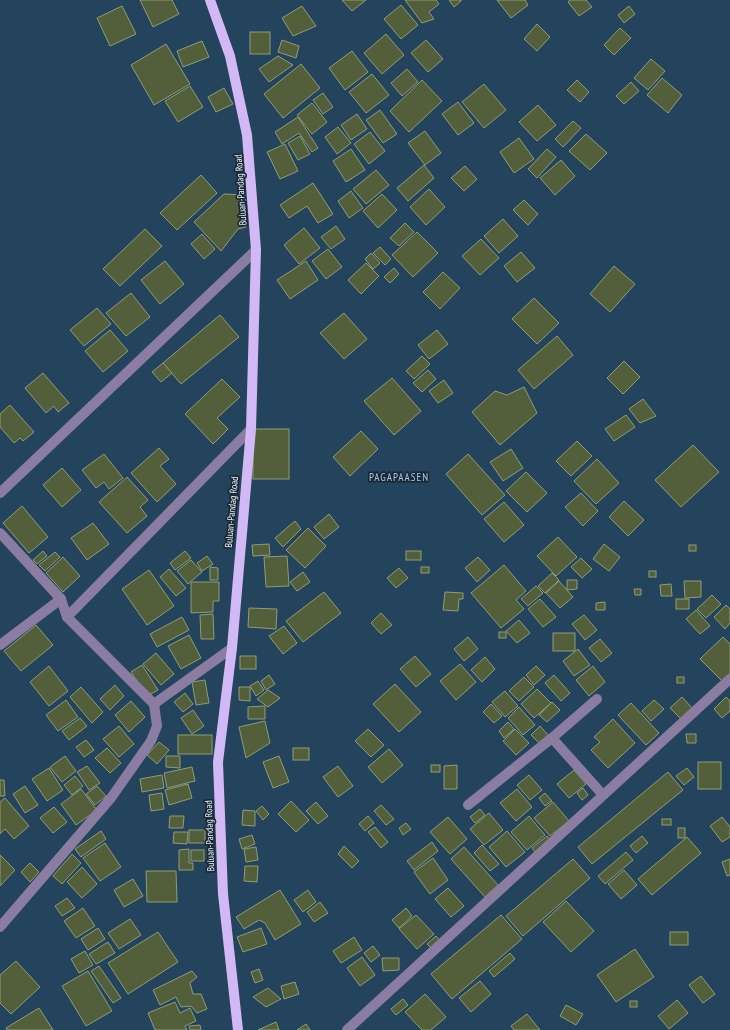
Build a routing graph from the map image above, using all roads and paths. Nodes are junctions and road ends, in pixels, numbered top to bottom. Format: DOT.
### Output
graph roads {
  1 [pos="210,0"];
  2 [pos="256,250"];
  3 [pos="251,429"];
  4 [pos="0,493"];
  5 [pos="0,534"];
  6 [pos="61,599"];
  7 [pos="67,616"];
  8 [pos="0,645"];
  9 [pos="232,648"];
  10 [pos="730,679"];
  11 [pos="597,699"];
  12 [pos="154,704"];
  13 [pos="552,738"];
  14 [pos="603,795"];
  15 [pos="468,805"];
  16 [pos="0,927"];
  17 [pos="238,1030"];
  18 [pos="347,1030"];
  1 -- 2 [label="main road, Buluan-Pandag Road"];
  2 -- 3 [label="main road, Buluan-Pandag Road"];
  2 -- 4 [label="street"];
  3 -- 7 [label="street"];
  3 -- 9 [label="main road, Buluan-Pandag Road"];
  5 -- 6 [label="street"];
  6 -- 7 [label="street"];
  6 -- 8 [label="street"];
  7 -- 12 [label="street"];
  9 -- 12 [label="street"];
  9 -- 17 [label="main road, Buluan-Pandag Road"];
  10 -- 14 [label="street"];
  11 -- 13 [label="street"];
  12 -- 16 [label="street"];
  13 -- 14 [label="street"];
  13 -- 15 [label="street"];
  14 -- 18 [label="street"];
}
